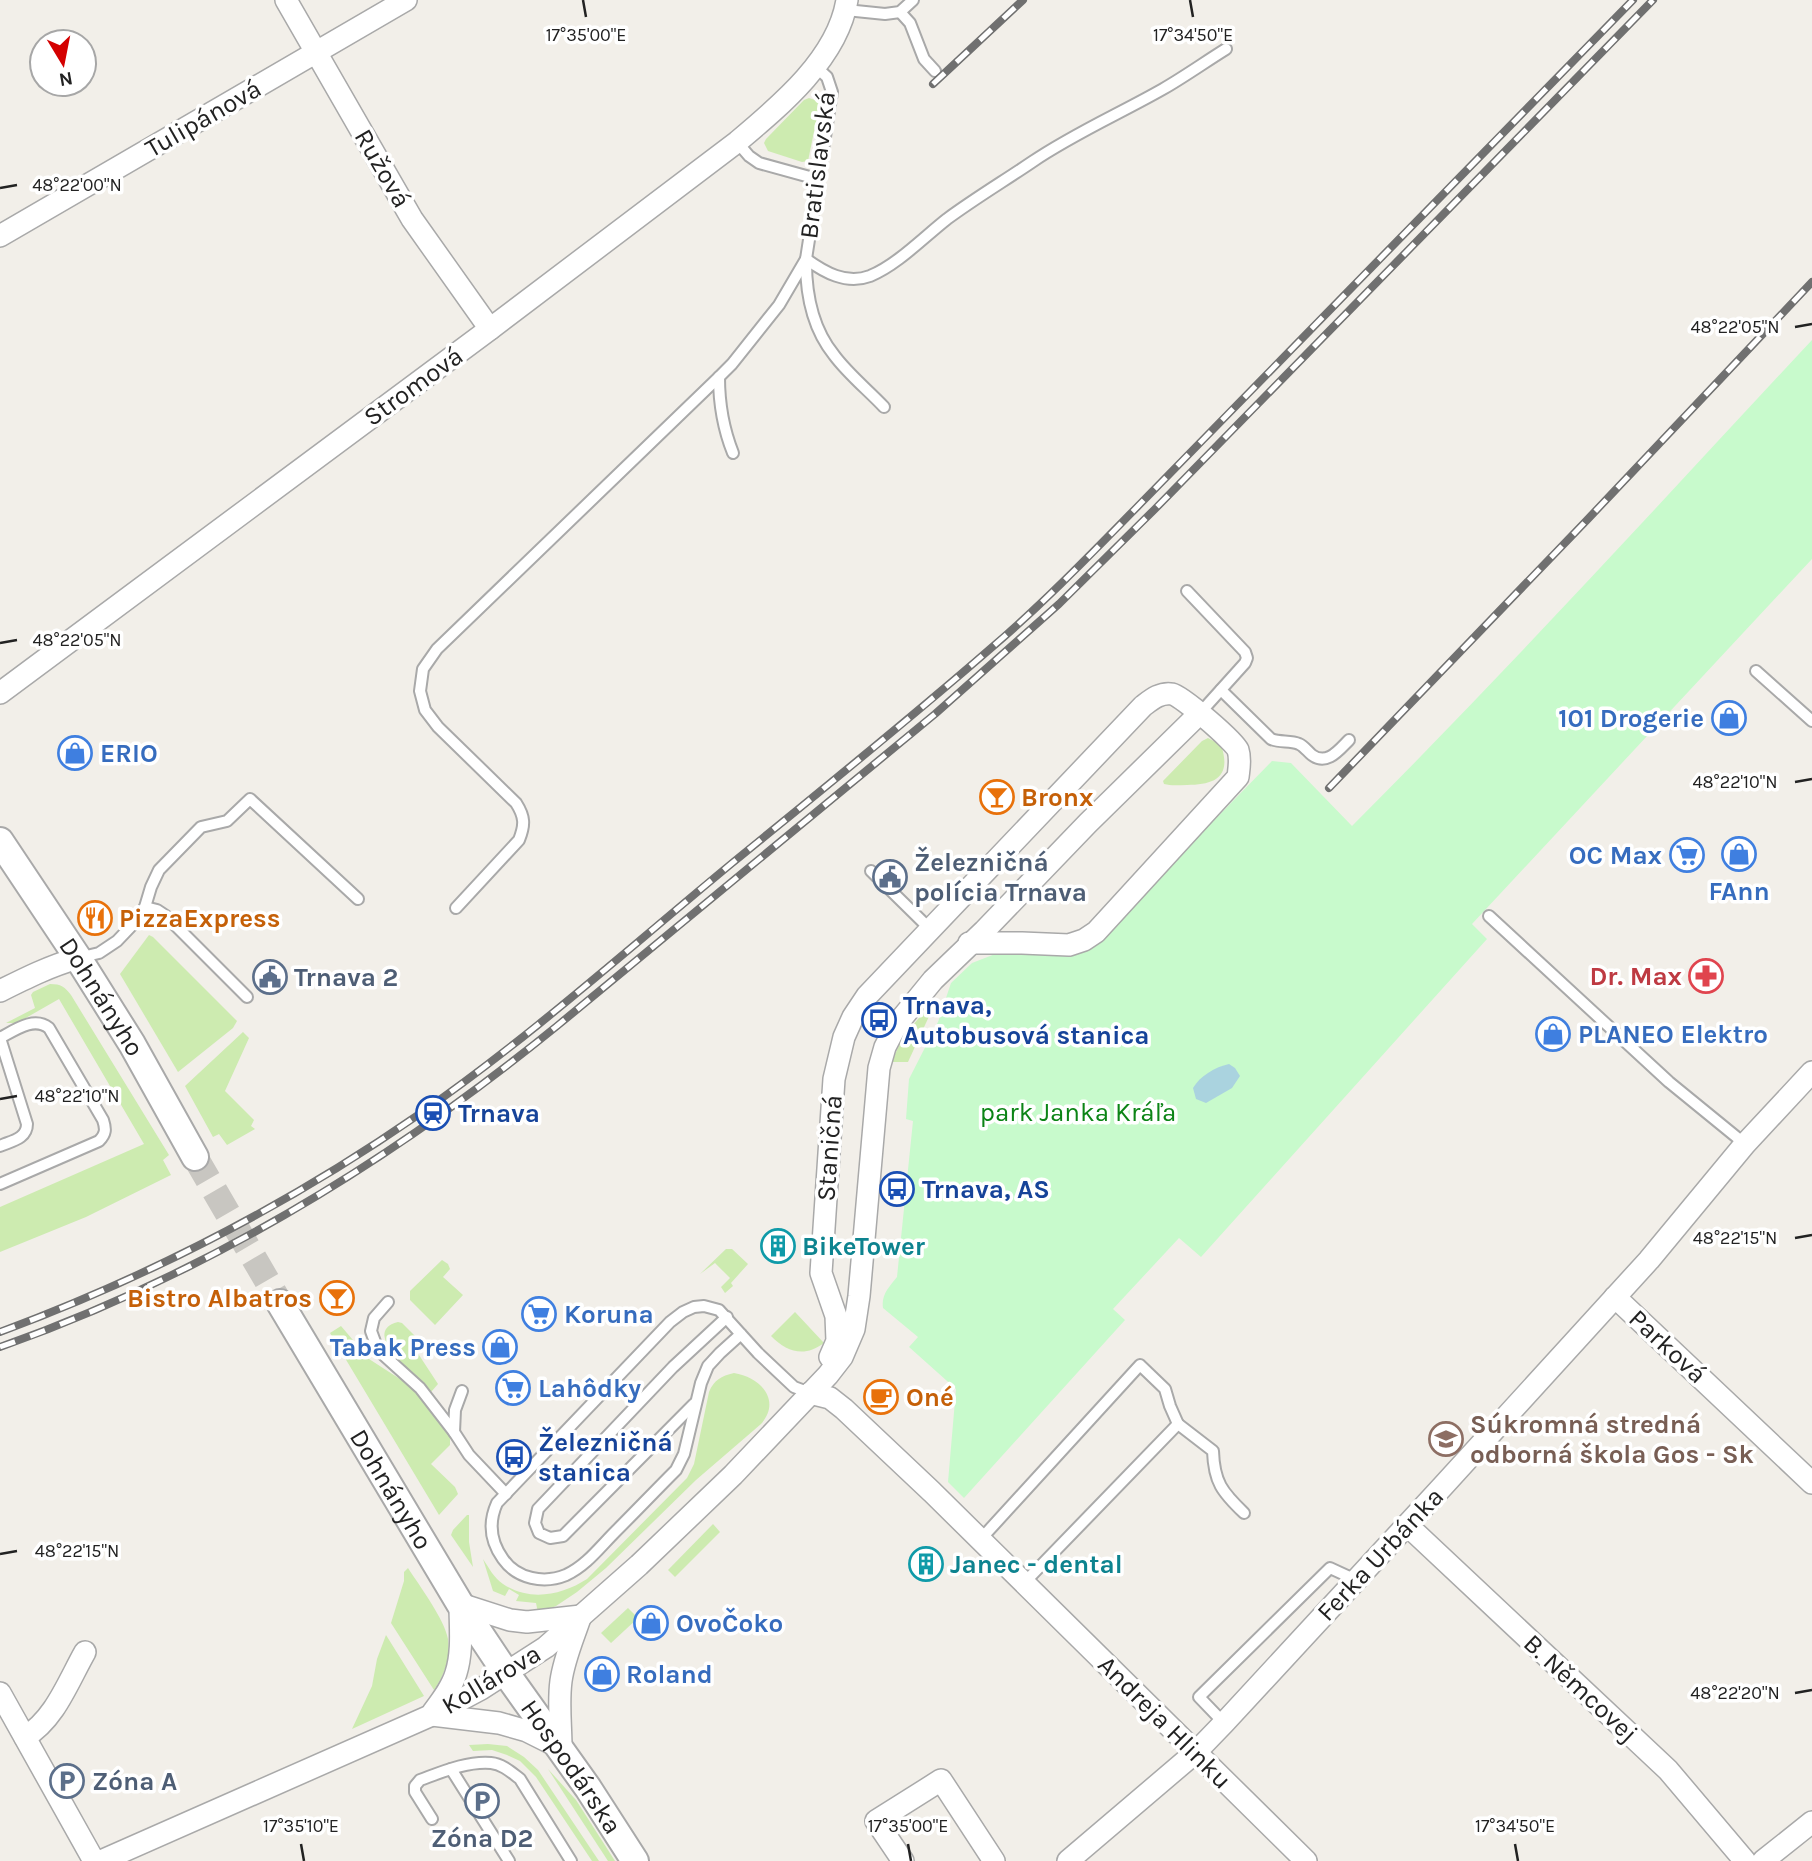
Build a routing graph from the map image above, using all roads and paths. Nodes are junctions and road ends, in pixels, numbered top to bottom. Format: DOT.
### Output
graph roads {
  1 [pos="286,0"];
  2 [pos="406,0"];
  3 [pos="913,0"];
  4 [pos="846,5"];
  5 [pos="900,12"];
  6 [pos="1226,49"];
  7 [pos="316,52"];
  8 [pos="816,66"];
  9 [pos="936,71"];
  10 [pos="737,142"];
  11 [pos="817,179"];
  12 [pos="0,236"];
  13 [pos="806,259"];
  14 [pos="490,329"];
  15 [pos="719,377"];
  16 [pos="884,407"];
  17 [pos="733,453"];
  18 [pos="1187,592"];
  19 [pos="1756,671"];
  20 [pos="1221,690"];
  21 [pos="0,693"];
  22 [pos="1200,713"];
  23 [pos="1812,721"];
  24 [pos="1349,740"];
  25 [pos="0,841"];
  26 [pos="871,871"];
  27 [pos="358,899"];
  28 [pos="145,907"];
  29 [pos="456,908"];
  30 [pos="1489,916"];
  31 [pos="930,929"];
  32 [pos="969,943"];
  33 [pos="78,958"];
  34 [pos="1,987"];
  35 [pos="247,997"];
  36 [pos="0,1038"];
  37 [pos="1812,1072"];
  38 [pos="1745,1144"];
  39 [pos="0,1146"];
  40 [pos="195,1157"];
  41 [pos="0,1184"];
  42 [pos="1615,1297"];
  43 [pos="388,1302"];
  44 [pos="280,1303"];
  45 [pos="727,1317"];
  46 [pos="741,1334"];
  47 [pos="462,1391"];
  48 [pos="810,1393"];
  49 [pos="696,1402"];
  50 [pos="1178,1424"];
  51 [pos="454,1432"];
  52 [pos="1812,1483"];
  53 [pos="506,1494"];
  54 [pos="1244,1513"];
  55 [pos="1407,1525"];
  56 [pos="980,1539"];
  57 [pos="1356,1580"];
  58 [pos="1024,1583"];
  59 [pos="460,1604"];
  60 [pos="581,1616"];
  61 [pos="85,1652"];
  62 [pos="506,1673"];
  63 [pos="0,1693"];
  64 [pos="432,1714"];
  65 [pos="1224,1723"];
  66 [pos="25,1737"];
  67 [pos="561,1748"];
  68 [pos="1196,1752"];
  69 [pos="452,1769"];
  70 [pos="432,1819"];
  71 [pos="1812,1822"];
  72 [pos="94,1861"];
  73 [pos="101,1861"];
  74 [pos="509,1861"];
  75 [pos="571,1861"];
  76 [pos="635,1861"];
  77 [pos="903,1861"];
  78 [pos="995,1861"];
  79 [pos="1068,1861"];
  80 [pos="1306,1861"];
  81 [pos="1745,1861"];
  82 [pos="1763,1861"];
  1 -- 7 [label="street, Ružová"];
  2 -- 7 [label="street, Tulipánová"];
  3 -- 5 [label="lane"];
  4 -- 5 [label="lane"];
  4 -- 8 [label="street, Bratislavská"];
  5 -- 9 [label="lane"];
  6 -- 13 [label="lane, Bratislavská"];
  7 -- 12 [label="street, Tulipánová"];
  7 -- 14 [label="street, Ružová"];
  8 -- 10 [label="street, Stromová"];
  8 -- 11 [label="lane, Bratislavská"];
  10 -- 11 [label="lane"];
  10 -- 14 [label="street, Stromová"];
  11 -- 13 [label="lane, Bratislavská"];
  13 -- 15 [label="lane, Bratislavská"];
  13 -- 16 [label="lane"];
  14 -- 21 [label="street, Stromová"];
  15 -- 17 [label="lane"];
  15 -- 29 [label="lane, Bratislavská"];
  18 -- 20 [label="lane"];
  19 -- 23 [label="lane"];
  20 -- 22 [label="lane"];
  20 -- 24 [label="lane"];
  22 -- 31 [label="street, Staničná"];
  22 -- 32 [label="street, Staničná"];
  22 -- 32 [label="street, Staničná"];
  25 -- 33 [label="street, Dohnányho"];
  26 -- 31 [label="lane"];
  27 -- 28 [label="lane"];
  28 -- 33 [label="lane"];
  28 -- 35 [label="lane"];
  30 -- 38 [label="lane"];
  31 -- 48 [label="street, Staničná"];
  32 -- 48 [label="street, Staničná"];
  33 -- 34 [label="street"];
  33 -- 40 [label="street, Dohnányho"];
  36 -- 39 [label="lane"];
  36 -- 41 [label="lane"];
  37 -- 38 [label="street, Ferka Urbánka"];
  38 -- 42 [label="street, Ferka Urbánka"];
  42 -- 52 [label="street, Parková"];
  42 -- 55 [label="street, Ferka Urbánka"];
  43 -- 51 [label="lane"];
  44 -- 59 [label="street, Dohnányho"];
  45 -- 46 [label="lane"];
  45 -- 49 [label="lane"];
  45 -- 53 [label="lane"];
  46 -- 48 [label="lane"];
  46 -- 49 [label="lane"];
  47 -- 51 [label="lane"];
  48 -- 56 [label="street, Andreja Hlinku"];
  48 -- 60 [label="street, Kollárova"];
  49 -- 53 [label="lane"];
  50 -- 54 [label="lane"];
  50 -- 56 [label="lane"];
  50 -- 58 [label="lane"];
  51 -- 53 [label="lane"];
  55 -- 57 [label="street, Ferka Urbánka"];
  55 -- 81 [label="street, B. Němcovej"];
  56 -- 58 [label="street, Andreja Hlinku"];
  57 -- 65 [label="street, Ferka Urbánka"];
  57 -- 65 [label="lane"];
  58 -- 68 [label="street, Andreja Hlinku"];
  59 -- 60 [label="street"];
  59 -- 62 [label="street, Dohnányho"];
  59 -- 64 [label="street"];
  60 -- 62 [label="street, Kollárova"];
  60 -- 67 [label="street"];
  61 -- 66 [label="street"];
  62 -- 64 [label="street, Kollárova"];
  62 -- 67 [label="street, Hospodárska"];
  63 -- 66 [label="street"];
  64 -- 67 [label="street"];
  64 -- 73 [label="street, Kollárova"];
  65 -- 68 [label="street, Ferka Urbánka"];
  66 -- 72 [label="street"];
  67 -- 76 [label="street, Hospodárska"];
  68 -- 79 [label="street, Ferka Urbánka"];
  68 -- 80 [label="street, Andreja Hlinku"];
  69 -- 70 [label="lane"];
  69 -- 74 [label="lane"];
  69 -- 75 [label="lane"];
  71 -- 82 [label="street"];
  77 -- 78 [label="street"];
}
